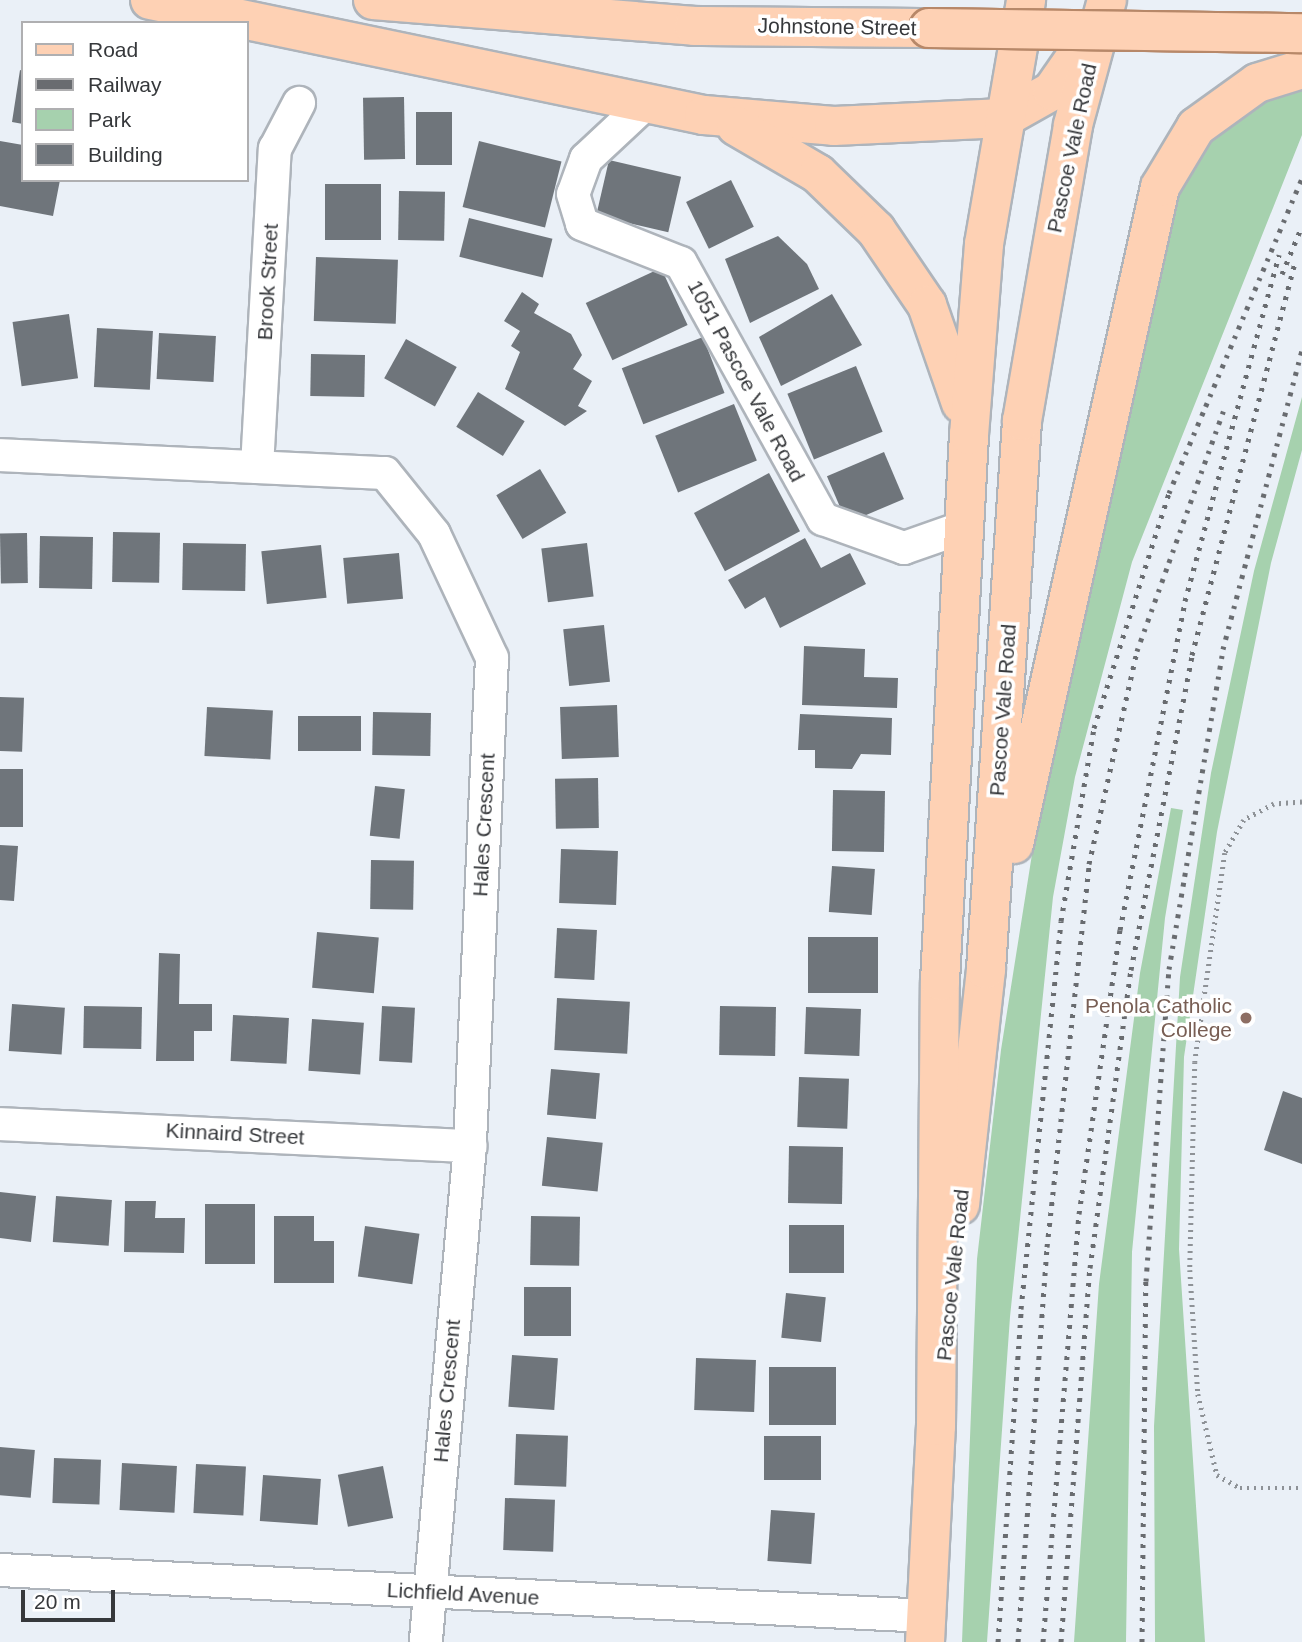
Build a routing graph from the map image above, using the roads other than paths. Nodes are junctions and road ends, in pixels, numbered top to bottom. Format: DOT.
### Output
graph roads {
  1 [pos="150,0"];
  2 [pos="373,0"];
  3 [pos="1026,0"];
  4 [pos="1106,5"];
  5 [pos="1302,33"];
  6 [pos="1302,69"];
  7 [pos="299,103"];
  8 [pos="646,103"];
  9 [pos="704,115"];
  10 [pos="1004,118"];
  11 [pos="969,435"];
  12 [pos="0,455"];
  13 [pos="257,467"];
  14 [pos="964,527"];
  15 [pos="986,969"];
  16 [pos="0,1124"];
  17 [pos="470,1146"];
  18 [pos="936,1426"];
  19 [pos="0,1570"];
  20 [pos="430,1592"];
  21 [pos="926,1629"];
  22 [pos="426,1642"];
  1 -- 8 [label="main road"];
  2 -- 5 [label="main road, Johnstone Street, bridge"];
  3 -- 10 [label="main road, Pascoe Vale Road"];
  4 -- 10 [label="main road"];
  4 -- 15 [label="main road, Pascoe Vale Road"];
  6 -- 15 [label="main road"];
  7 -- 13 [label="street, Brook Street"];
  8 -- 9 [label="main road"];
  8 -- 14 [label="street, 1051 Pascoe Vale Road"];
  9 -- 10 [label="main road"];
  9 -- 11 [label="main road"];
  10 -- 11 [label="main road, Pascoe Vale Road"];
  11 -- 14 [label="main road, Pascoe Vale Road"];
  12 -- 13 [label="street, Hales Crescent"];
  13 -- 17 [label="street, Hales Crescent"];
  14 -- 18 [label="main road, Pascoe Vale Road"];
  15 -- 18 [label="main road, Pascoe Vale Road"];
  16 -- 17 [label="street, Kinnaird Street"];
  17 -- 20 [label="street, Hales Crescent"];
  18 -- 21 [label="main road, Pascoe Vale Road"];
  19 -- 20 [label="street, Lichfield Avenue"];
  20 -- 21 [label="street, Lichfield Avenue"];
  20 -- 22 [label="street, Hales Crescent"];
}
